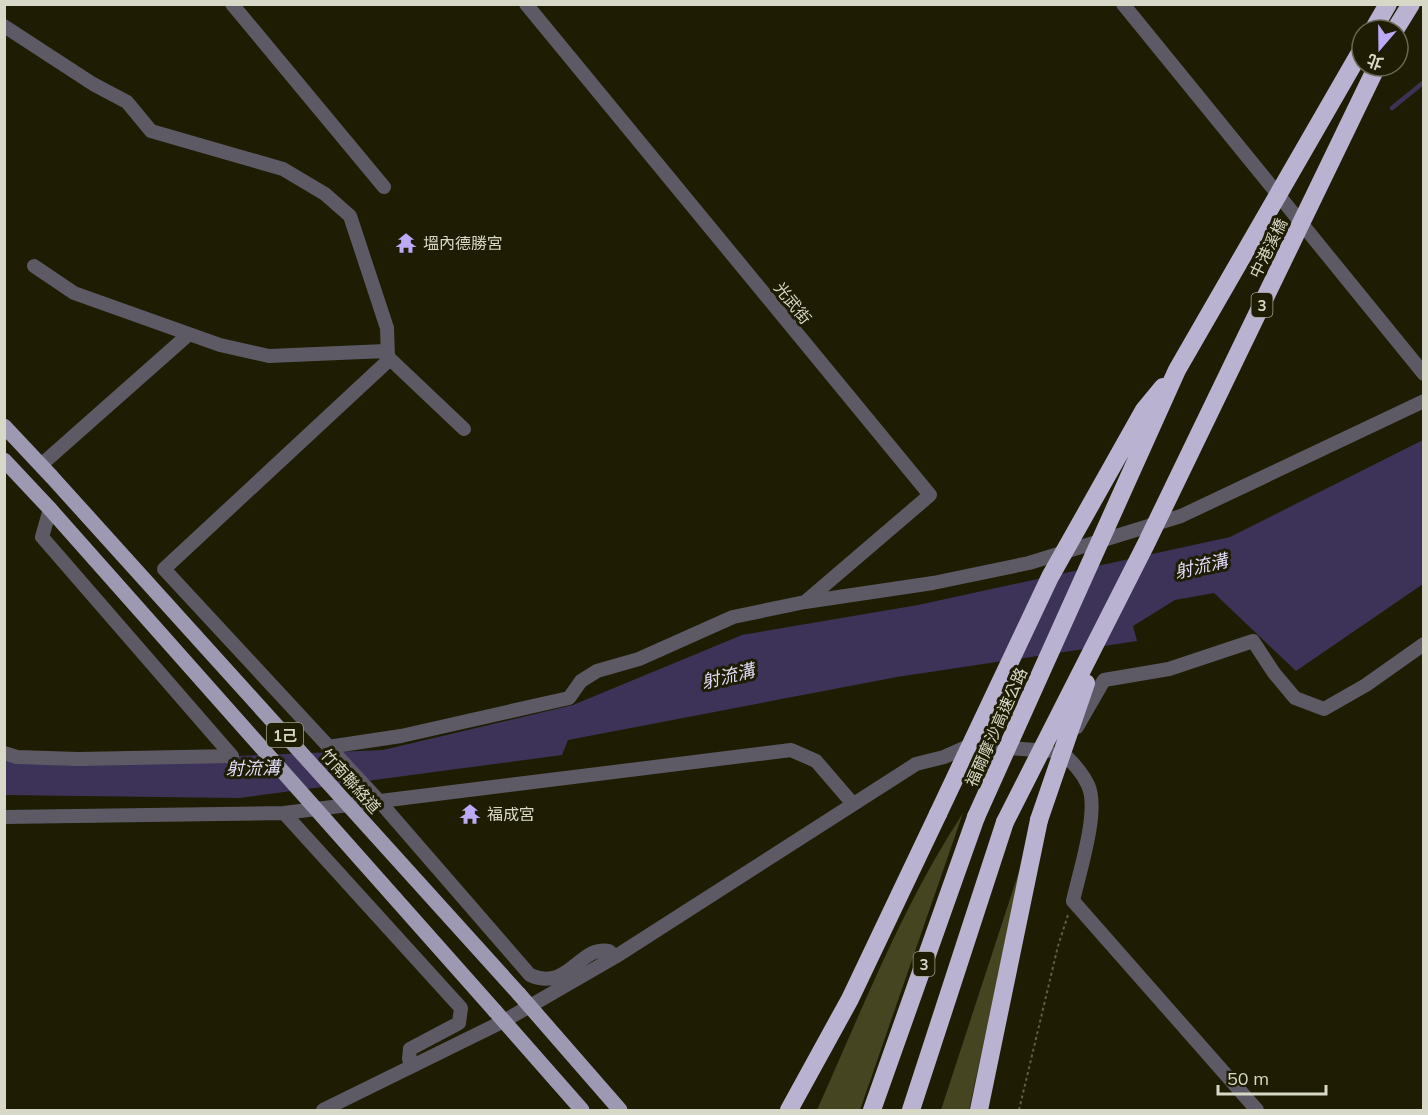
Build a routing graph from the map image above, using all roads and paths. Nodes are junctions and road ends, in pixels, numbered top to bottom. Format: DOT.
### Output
graph roads {
  1 [pos="232,4"];
  2 [pos="526,4"];
  3 [pos="1123,4"];
  4 [pos="1388,4"];
  5 [pos="1411,4"];
  6 [pos="1380,18"];
  7 [pos="1402,18"];
  8 [pos="4,26"];
  9 [pos="1350,71"];
  10 [pos="1371,78"];
  11 [pos="384,187"];
  12 [pos="34,266"];
  13 [pos="189,334"];
  14 [pos="388,355"];
  15 [pos="1177,370"];
  16 [pos="1424,374"];
  17 [pos="1424,401"];
  18 [pos="4,426"];
  19 [pos="464,429"];
  20 [pos="4,460"];
  21 [pos="46,470"];
  22 [pos="50,509"];
  23 [pos="1146,544"];
  24 [pos="805,603"];
  25 [pos="1424,644"];
  26 [pos="328,747"];
  27 [pos="1062,752"];
  28 [pos="4,753"];
  29 [pos="380,802"];
  30 [pos="853,804"];
  31 [pos="284,813"];
  32 [pos="4,817"];
  33 [pos="1073,901"];
  34 [pos="615,957"];
  35 [pos="524,1000"];
  36 [pos="499,1016"];
  37 [pos="415,1065"];
  38 [pos="790,1107"];
  39 [pos="323,1110"];
  40 [pos="582,1110"];
  41 [pos="620,1110"];
  42 [pos="872,1110"];
  43 [pos="911,1110"];
  44 [pos="979,1110"];
  45 [pos="1019,1110"];
  46 [pos="1257,1110"];
  1 -- 11 [label="street"];
  2 -- 24 [label="street, 光武街"];
  3 -- 16 [label="street"];
  4 -- 6 [label="highway"];
  5 -- 7 [label="highway"];
  8 -- 14 [label="street"];
  9 -- 15 [label="highway, 中港溪橋 / 3, bridge"];
  10 -- 23 [label="highway, 中港溪橋 / 3, bridge"];
  12 -- 13 [label="street"];
  13 -- 14 [label="street"];
  13 -- 21 [label="street"];
  14 -- 19 [label="street"];
  14 -- 26 [label="street"];
  15 -- 38 [label="highway, bridge"];
  15 -- 42 [label="highway, 福爾摩沙高速公路 / 3, bridge"];
  17 -- 24 [label="street"];
  18 -- 21 [label="main road, 竹南聯絡道 / 1己"];
  20 -- 22 [label="main road, 1己"];
  21 -- 35 [label="main road, 竹南聯絡道 / 1己, bridge"];
  22 -- 28 [label="street"];
  22 -- 36 [label="main road, 1己, bridge"];
  23 -- 43 [label="highway, 3, bridge"];
  23 -- 44 [label="highway, bridge"];
  24 -- 26 [label="street"];
  25 -- 27 [label="street"];
  26 -- 29 [label="street"];
  27 -- 30 [label="street"];
  27 -- 33 [label="street"];
  29 -- 30 [label="street"];
  29 -- 31 [label="street"];
  29 -- 34 [label="street"];
  30 -- 34 [label="street"];
  31 -- 32 [label="street"];
  31 -- 37 [label="street"];
  33 -- 45 [label="path"];
  33 -- 46 [label="street"];
  34 -- 35 [label="street"];
  35 -- 36 [label="street"];
  35 -- 41 [label="main road, 竹南聯絡道 / 1己"];
  36 -- 37 [label="street"];
  36 -- 40 [label="main road, 1己"];
  37 -- 39 [label="street"];
}
